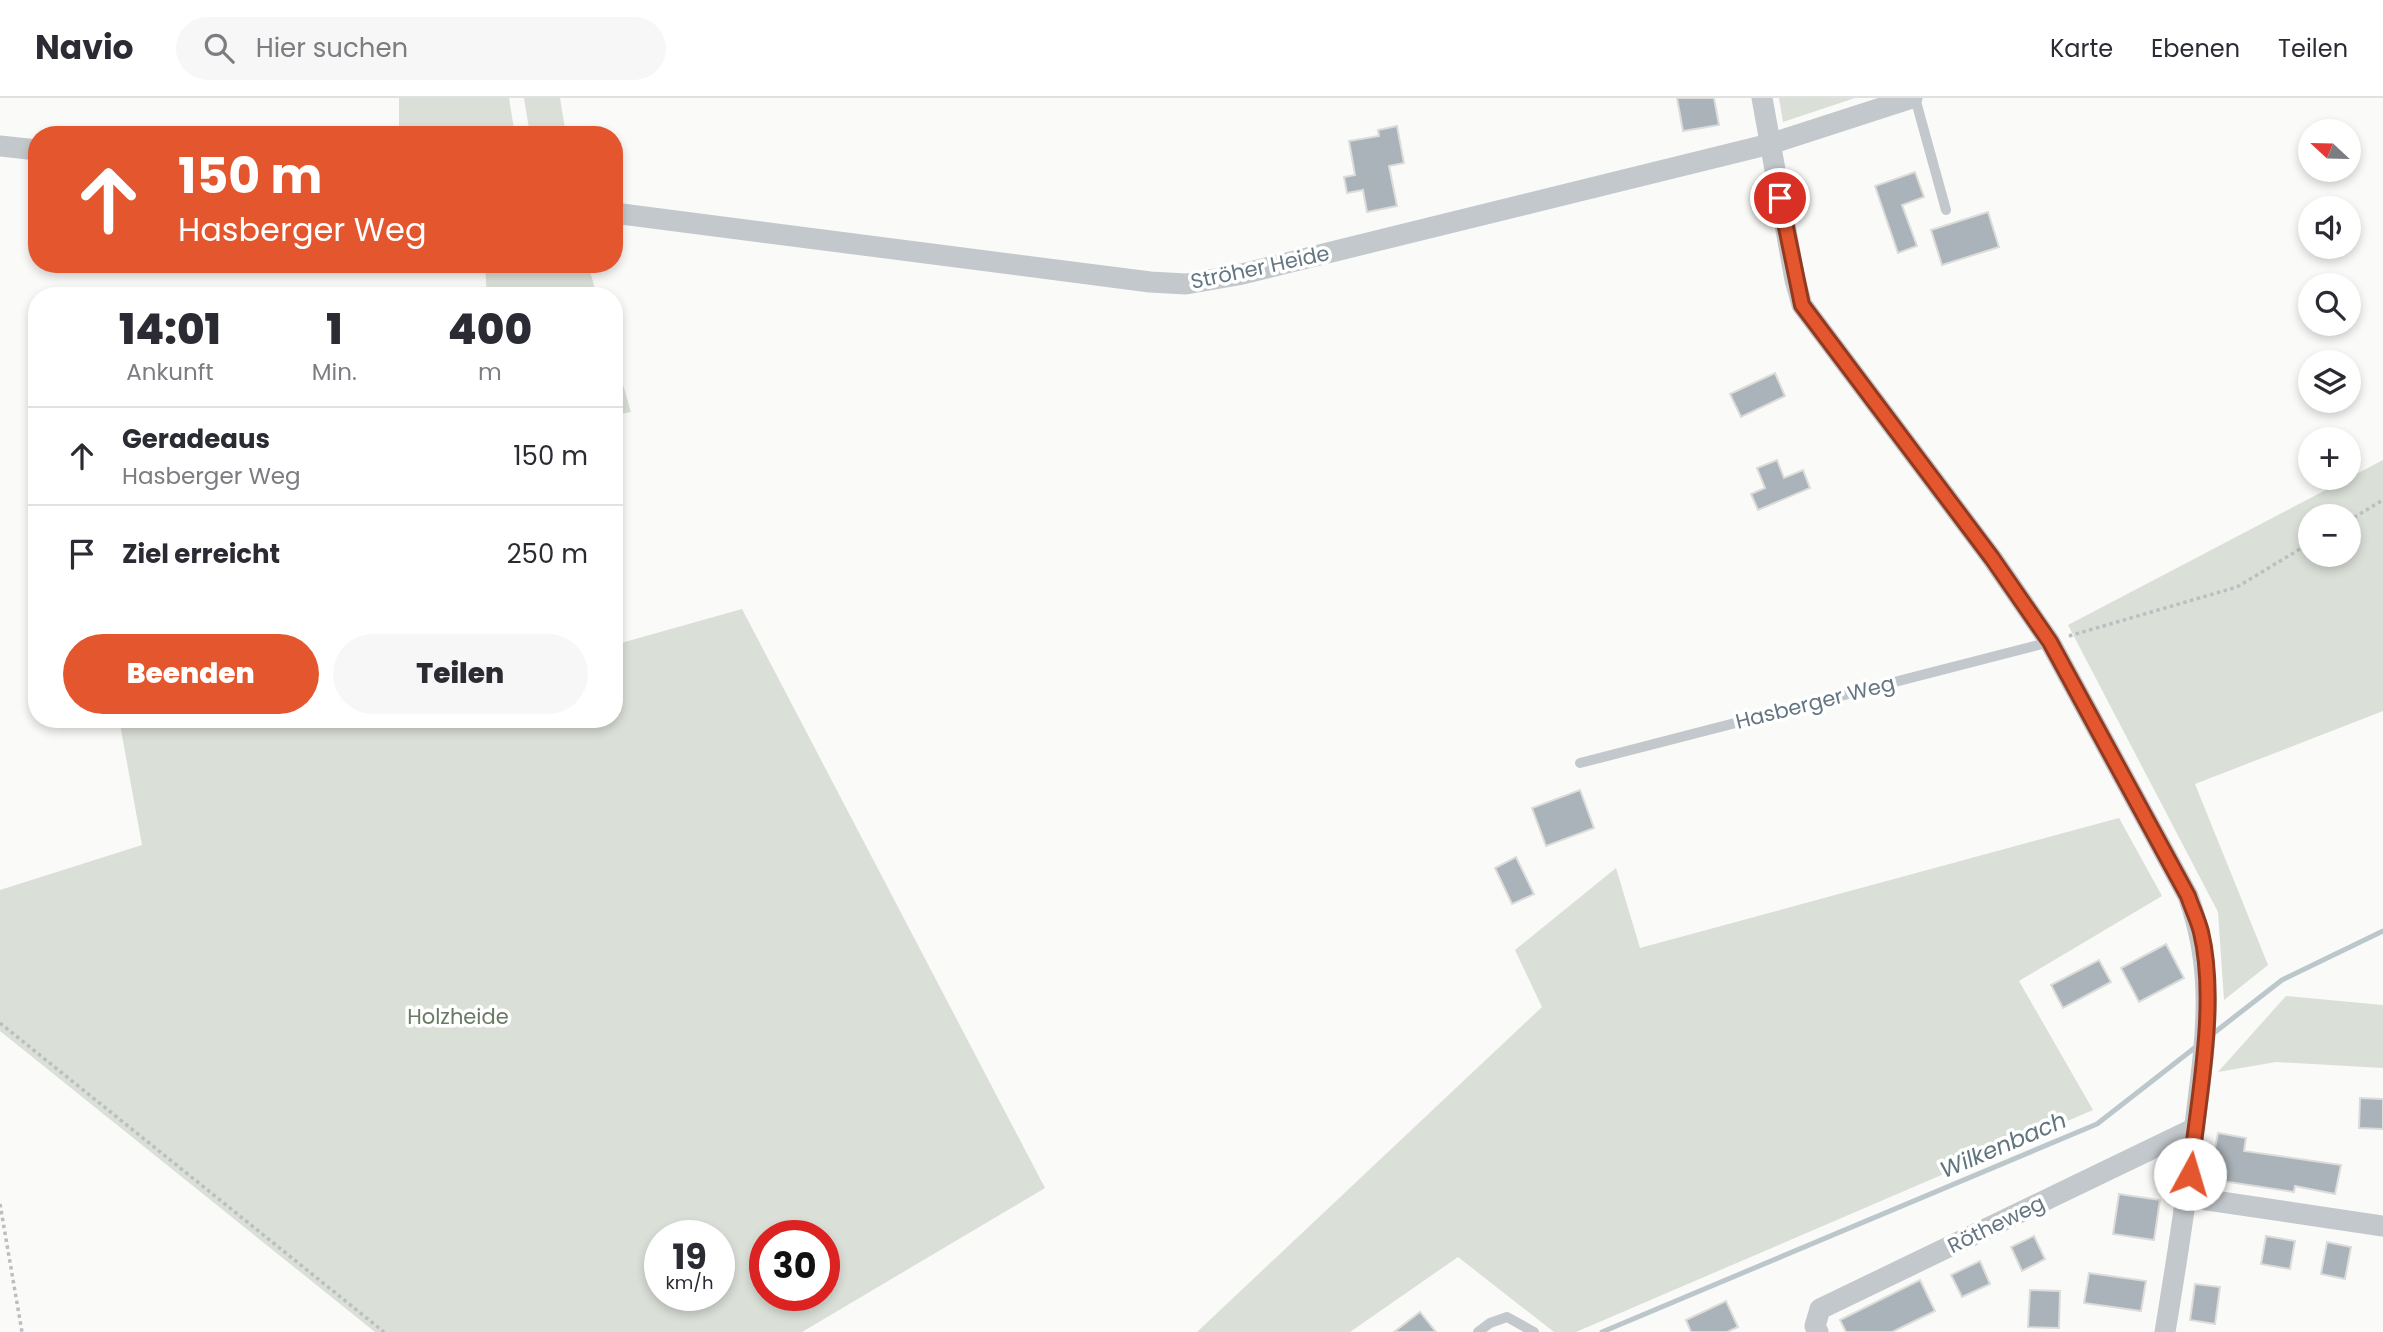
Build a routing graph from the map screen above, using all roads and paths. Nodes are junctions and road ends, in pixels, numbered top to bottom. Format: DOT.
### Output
graph roads {
  1 [pos="1762,98"];
  2 [pos="1913,98"];
  3 [pos="1770,144"];
  4 [pos="0,146"];
  5 [pos="28,149"];
  6 [pos="1946,210"];
  7 [pos="623,214"];
  8 [pos="2383,500"];
  9 [pos="2361,513"];
  10 [pos="2298,550"];
  11 [pos="2050,642"];
  12 [pos="1580,763"];
  13 [pos="0,1023"];
  14 [pos="2195,1128"];
  15 [pos="2187,1197"];
  16 [pos="0,1204"];
  17 [pos="2383,1226"];
  18 [pos="22,1332"];
  19 [pos="384,1332"];
  20 [pos="1478,1332"];
  21 [pos="1534,1332"];
  22 [pos="1818,1332"];
  23 [pos="2165,1332"];
  1 -- 3 [label="street"];
  2 -- 3 [label="street, Ströher Heide"];
  2 -- 6 [label="lane"];
  3 -- 7 [label="street, Ströher Heide"];
  3 -- 11 [label="street"];
  4 -- 5 [label="street"];
  8 -- 9 [label="path"];
  10 -- 11 [label="path"];
  11 -- 12 [label="lane, Hasberger Weg"];
  11 -- 14 [label="street"];
  13 -- 19 [label="path"];
  14 -- 15 [label="street"];
  14 -- 22 [label="street, Rötheweg"];
  15 -- 17 [label="street"];
  15 -- 23 [label="street"];
  16 -- 18 [label="path"];
  20 -- 21 [label="lane"];
}
